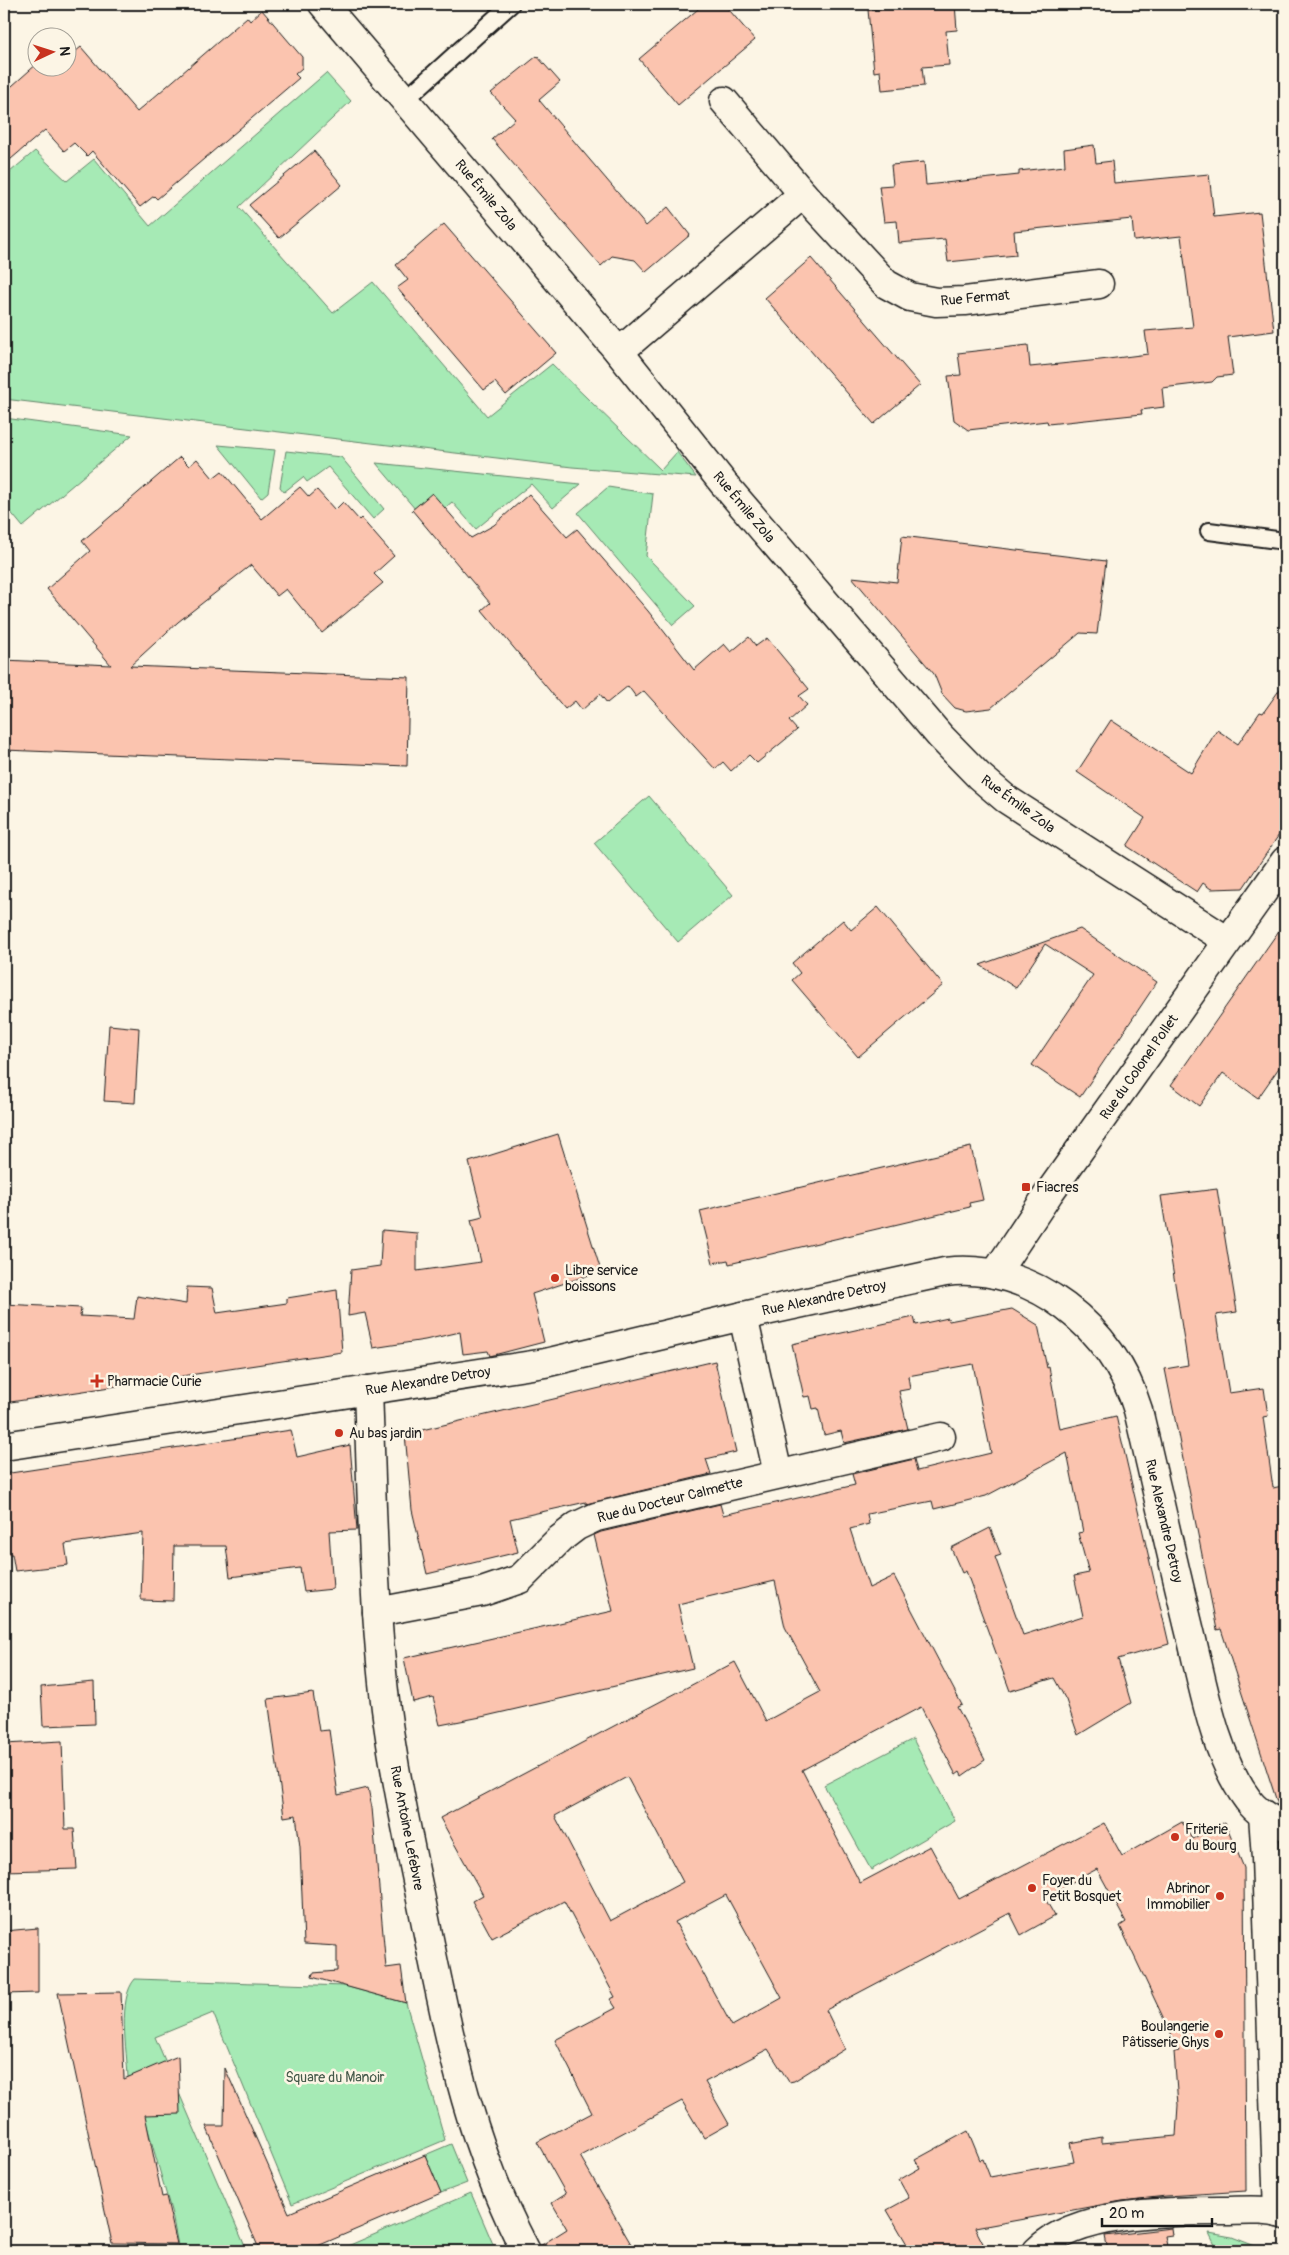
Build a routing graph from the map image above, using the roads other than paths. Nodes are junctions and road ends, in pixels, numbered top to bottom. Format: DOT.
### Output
graph roads {
  1 [pos="323,4"];
  2 [pos="511,4"];
  3 [pos="406,99"];
  4 [pos="724,101"];
  5 [pos="803,194"];
  6 [pos="1099,284"];
  7 [pos="619,352"];
  8 [pos="1209,531"];
  9 [pos="1285,540"];
  10 [pos="1285,861"];
  11 [pos="1228,941"];
  12 [pos="995,1274"];
  13 [pos="743,1316"];
  14 [pos="368,1390"];
  15 [pos="941,1437"];
  16 [pos="4,1446"];
  17 [pos="778,1474"];
  18 [pos="377,1612"];
  19 [pos="1274,1820"];
  20 [pos="1282,2214"];
  21 [pos="526,2251"];
  22 [pos="1037,2251"];
  1 -- 3 [label="street, Rue Émile Zola"];
  2 -- 3 [label="lane"];
  3 -- 7 [label="street, Rue Émile Zola"];
  4 -- 5 [label="street, Rue Fermat"];
  5 -- 6 [label="street, Rue Fermat"];
  5 -- 7 [label="street"];
  7 -- 11 [label="street, Rue Émile Zola"];
  8 -- 9 [label="lane"];
  10 -- 11 [label="street, Rue du Colonel Pollet"];
  11 -- 12 [label="street, Rue du Colonel Pollet"];
  12 -- 13 [label="street, Rue Alexandre Detroy"];
  12 -- 19 [label="street, Rue Alexandre Detroy"];
  13 -- 14 [label="street, Rue Alexandre Detroy"];
  13 -- 17 [label="street"];
  14 -- 16 [label="street, Rue Alexandre Detroy"];
  14 -- 18 [label="street, Rue Antoine Lefebvre"];
  15 -- 17 [label="street, Rue du Docteur Calmette"];
  17 -- 18 [label="street, Rue du Docteur Calmette"];
  18 -- 21 [label="street, Rue Antoine Lefebvre"];
  19 -- 20 [label="street"];
  20 -- 22 [label="street"];
}
